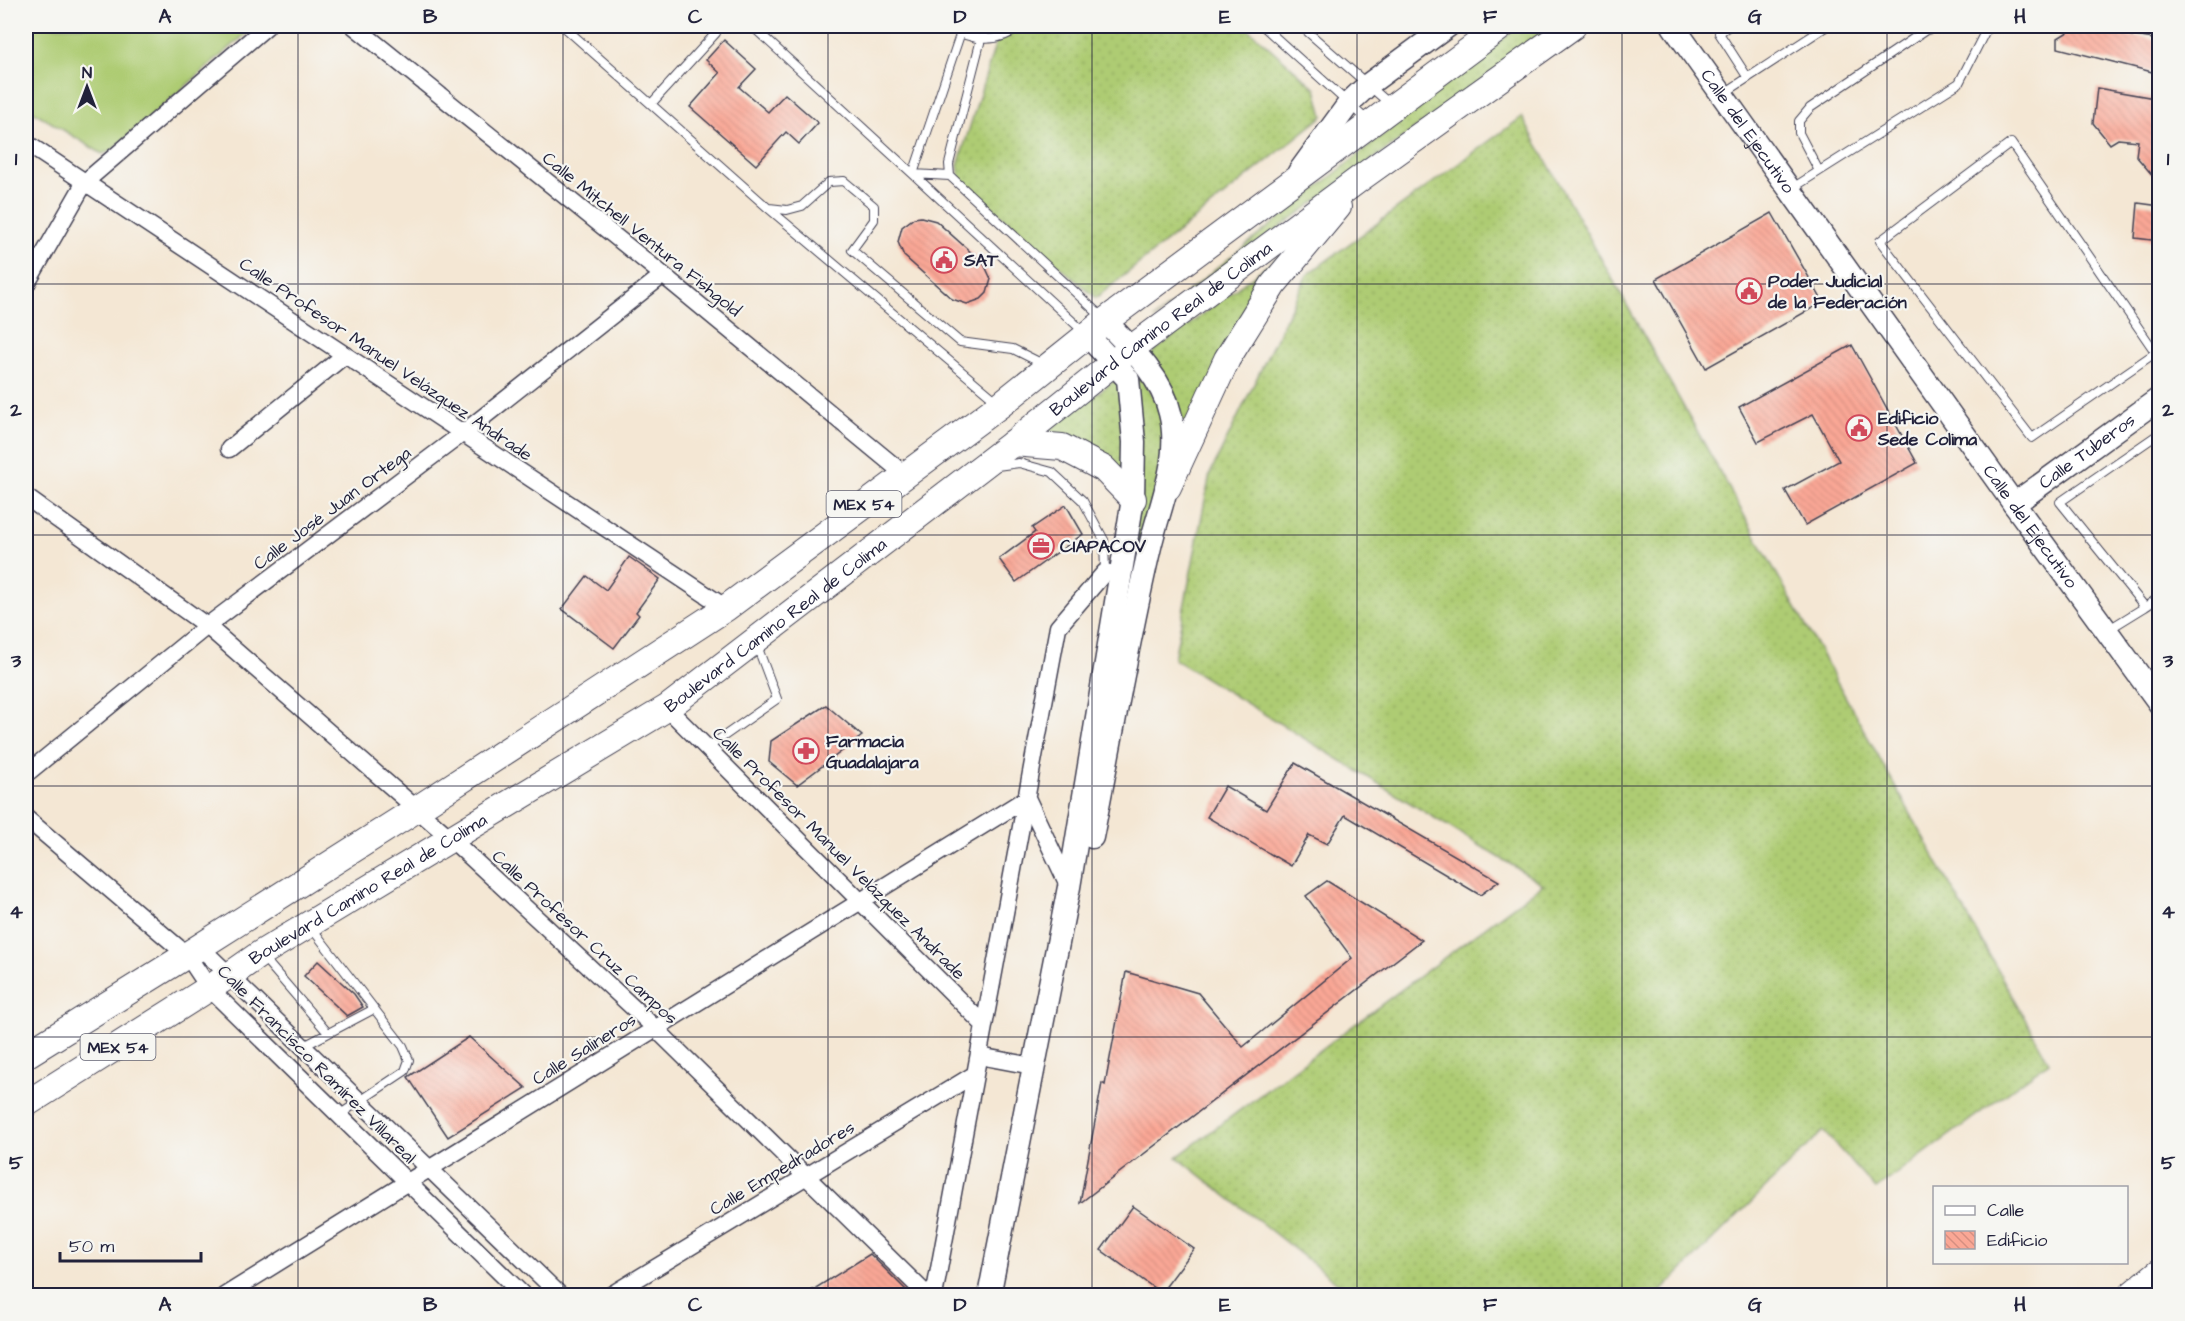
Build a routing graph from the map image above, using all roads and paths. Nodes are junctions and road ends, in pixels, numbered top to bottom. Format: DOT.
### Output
graph roads {
  1 [pos="267,26"];
  2 [pos="354,26"];
  3 [pos="563,26"];
  4 [pos="708,26"];
  5 [pos="752,26"];
  6 [pos="949,26"];
  7 [pos="988,26"];
  8 [pos="1021,26"];
  9 [pos="1263,26"];
  10 [pos="1301,26"];
  11 [pos="1448,26"];
  12 [pos="1502,26"];
  13 [pos="1573,26"];
  14 [pos="1673,26"];
  15 [pos="1729,26"];
  16 [pos="1827,26"];
  17 [pos="2002,26"];
  18 [pos="2139,26"];
  19 [pos="1987,28"];
  20 [pos="2160,28"];
  21 [pos="961,29"];
  22 [pos="981,39"];
  23 [pos="1748,78"];
  24 [pos="1369,84"];
  25 [pos="1722,95"];
  26 [pos="1350,102"];
  27 [pos="651,104"];
  28 [pos="1393,107"];
  29 [pos="1371,123"];
  30 [pos="26,143"];
  31 [pos="1820,171"];
  32 [pos="913,174"];
  33 [pos="950,176"];
  34 [pos="1362,177"];
  35 [pos="85,182"];
  36 [pos="1291,184"];
  37 [pos="1790,189"];
  38 [pos="768,208"];
  39 [pos="663,275"];
  40 [pos="26,285"];
  41 [pos="1096,328"];
  42 [pos="345,355"];
  43 [pos="1123,356"];
  44 [pos="2157,356"];
  45 [pos="1048,367"];
  46 [pos="2158,401"];
  47 [pos="1000,405"];
  48 [pos="463,433"];
  49 [pos="2160,433"];
  50 [pos="1012,443"];
  51 [pos="229,449"];
  52 [pos="976,471"];
  53 [pos="904,474"];
  54 [pos="1168,487"];
  55 [pos="26,497"];
  56 [pos="1133,499"];
  57 [pos="2013,504"];
  58 [pos="1113,574"];
  59 [pos="2160,597"];
  60 [pos="2145,607"];
  61 [pos="726,608"];
  62 [pos="207,626"];
  63 [pos="2106,631"];
  64 [pos="755,641"];
  65 [pos="2160,704"];
  66 [pos="667,708"];
  67 [pos="706,748"];
  68 [pos="26,774"];
  69 [pos="1026,798"];
  70 [pos="417,809"];
  71 [pos="26,818"];
  72 [pos="450,838"];
  73 [pos="1069,886"];
  74 [pos="859,900"];
  75 [pos="309,924"];
  76 [pos="194,951"];
  77 [pos="260,954"];
  78 [pos="220,982"];
  79 [pos="374,1010"];
  80 [pos="984,1025"];
  81 [pos="655,1028"];
  82 [pos="328,1033"];
  83 [pos="304,1046"];
  84 [pos="26,1055"];
  85 [pos="979,1056"];
  86 [pos="1033,1066"];
  87 [pos="975,1074"];
  88 [pos="361,1102"];
  89 [pos="26,1104"];
  90 [pos="339,1115"];
  91 [pos="429,1168"];
  92 [pos="806,1176"];
  93 [pos="407,1182"];
  94 [pos="2160,1274"];
  95 [pos="985,1292"];
  96 [pos="224,1296"];
  97 [pos="524,1296"];
  98 [pos="561,1296"];
  99 [pos="609,1296"];
  100 [pos="928,1296"];
  101 [pos="934,1296"];
  102 [pos="2133,1296"];
  1 -- 35 [label="street"];
  2 -- 39 [label="street, Calle Mitchell Ventura Fishgold"];
  3 -- 27 [label="lane"];
  4 -- 27 [label="lane"];
  5 -- 32 [label="lane"];
  6 -- 21 [label="lane"];
  7 -- 22 [label="lane"];
  8 -- 22 [label="lane"];
  9 -- 26 [label="lane"];
  10 -- 24 [label="lane"];
  11 -- 24 [label="street"];
  12 -- 28 [label="main road, Boulevard Camino Real de Colima / MEX 54"];
  13 -- 34 [label="main road, Boulevard Camino Real de Colima / MEX 54"];
  14 -- 25 [label="street, Calle del Ejecutivo"];
  15 -- 23 [label="lane"];
  16 -- 23 [label="lane"];
  17 -- 19 [label="lane"];
  18 -- 20 [label="lane"];
  19 -- 31 [label="lane"];
  19 -- 31 [label="lane"];
  21 -- 22 [label="lane"];
  21 -- 32 [label="lane"];
  22 -- 33 [label="lane"];
  23 -- 25 [label="lane"];
  24 -- 26 [label="street"];
  24 -- 28 [label="lane"];
  25 -- 37 [label="street, Calle del Ejecutivo"];
  26 -- 29 [label="lane"];
  26 -- 36 [label="street"];
  27 -- 38 [label="lane"];
  28 -- 29 [label="main road, Boulevard Camino Real de Colima / MEX 54"];
  29 -- 36 [label="main road, Boulevard Camino Real de Colima / MEX 54"];
  30 -- 35 [label="street, Calle Profesor Manuel Velázquez Andrade"];
  31 -- 37 [label="lane"];
  32 -- 33 [label="lane"];
  32 -- 41 [label="lane"];
  33 -- 41 [label="lane"];
  34 -- 43 [label="main road, Boulevard Camino Real de Colima / MEX 54"];
  34 -- 54 [label="main road"];
  35 -- 40 [label="street"];
  35 -- 42 [label="street, Calle Profesor Manuel Velázquez Andrade"];
  36 -- 41 [label="main road, Boulevard Camino Real de Colima / MEX 54"];
  37 -- 57 [label="street, Calle del Ejecutivo"];
  38 -- 45 [label="lane"];
  38 -- 47 [label="lane"];
  39 -- 48 [label="street, Calle José Juan Ortega"];
  39 -- 53 [label="street, Calle Mitchell Ventura Fishgold"];
  41 -- 43 [label="street"];
  41 -- 45 [label="main road, Boulevard Camino Real de Colima / MEX 54"];
  42 -- 48 [label="street, Calle Profesor Manuel Velázquez Andrade"];
  42 -- 51 [label="street"];
  43 -- 50 [label="main road, Boulevard Camino Real de Colima / MEX 54"];
  43 -- 54 [label="street"];
  43 -- 56 [label="street"];
  44 -- 44 [label="lane"];
  45 -- 47 [label="main road, Boulevard Camino Real de Colima / MEX 54"];
  46 -- 57 [label="street, Calle Tuberos"];
  47 -- 53 [label="main road, Boulevard Camino Real de Colima / MEX 54"];
  48 -- 61 [label="street, Calle Profesor Manuel Velázquez Andrade"];
  48 -- 62 [label="street, Calle José Juan Ortega"];
  49 -- 60 [label="lane"];
  50 -- 52 [label="main road, Boulevard Camino Real de Colima / MEX 54"];
  50 -- 56 [label="main road"];
  52 -- 58 [label="lane"];
  52 -- 64 [label="main road, Boulevard Camino Real de Colima / MEX 54"];
  53 -- 61 [label="main road, Boulevard Camino Real de Colima / MEX 54"];
  54 -- 73 [label="street"];
  55 -- 62 [label="street, Calle Profesor Cruz Campos"];
  56 -- 58 [label="street"];
  57 -- 63 [label="street, Calle del Ejecutivo"];
  58 -- 69 [label="street"];
  58 -- 73 [label="street"];
  59 -- 60 [label="lane"];
  60 -- 63 [label="lane"];
  61 -- 70 [label="main road, Boulevard Camino Real de Colima / MEX 54"];
  62 -- 68 [label="street, Calle José Juan Ortega"];
  62 -- 70 [label="street, Calle Profesor Cruz Campos"];
  63 -- 65 [label="street, Calle del Ejecutivo"];
  64 -- 66 [label="main road, Boulevard Camino Real de Colima / MEX 54"];
  64 -- 67 [label="lane"];
  66 -- 67 [label="street, Calle Profesor Manuel Velázquez Andrade"];
  66 -- 72 [label="main road, Boulevard Camino Real de Colima / MEX 54"];
  67 -- 74 [label="street, Calle Profesor Manuel Velázquez Andrade"];
  69 -- 73 [label="street"];
  69 -- 74 [label="street, Calle Salineros"];
  69 -- 80 [label="street"];
  70 -- 72 [label="street, Calle Profesor Cruz Campos"];
  70 -- 76 [label="main road, Boulevard Camino Real de Colima / MEX 54"];
  71 -- 76 [label="street, Calle Francisco Ramírez Villareal"];
  72 -- 75 [label="main road, Boulevard Camino Real de Colima / MEX 54"];
  72 -- 81 [label="street, Calle Profesor Cruz Campos"];
  73 -- 86 [label="street"];
  74 -- 80 [label="street, Calle Profesor Manuel Velázquez Andrade"];
  74 -- 81 [label="street, Calle Salineros"];
  75 -- 77 [label="main road, Boulevard Camino Real de Colima / MEX 54"];
  75 -- 79 [label="lane"];
  76 -- 78 [label="street, Calle Francisco Ramírez Villareal"];
  76 -- 78 [label="street, Calle Francisco Ramírez Villareal"];
  76 -- 84 [label="main road, Boulevard Camino Real de Colima / MEX 54"];
  77 -- 78 [label="main road, Boulevard Camino Real de Colima / MEX 54"];
  77 -- 82 [label="lane"];
  78 -- 83 [label="street, Calle Francisco Ramírez Villareal"];
  78 -- 89 [label="main road, Boulevard Camino Real de Colima / MEX 54"];
  78 -- 90 [label="street, Calle Francisco Ramírez Villareal"];
  79 -- 82 [label="lane"];
  79 -- 88 [label="lane"];
  80 -- 85 [label="street"];
  81 -- 91 [label="street, Calle Salineros"];
  81 -- 92 [label="street, Calle Profesor Cruz Campos"];
  82 -- 83 [label="lane"];
  83 -- 88 [label="street, Calle Francisco Ramírez Villareal"];
  85 -- 86 [label="street"];
  85 -- 87 [label="street"];
  86 -- 95 [label="street"];
  87 -- 92 [label="street, Calle Empedradores"];
  87 -- 101 [label="street"];
  88 -- 90 [label="lane"];
  88 -- 91 [label="street, Calle Francisco Ramírez Villareal"];
  90 -- 93 [label="street, Calle Francisco Ramírez Villareal"];
  91 -- 93 [label="street, Calle Salineros"];
  91 -- 98 [label="street, Calle Francisco Ramírez Villareal"];
  92 -- 99 [label="street, Calle Empedradores"];
  92 -- 100 [label="street, Calle Profesor Cruz Campos"];
  93 -- 96 [label="street, Calle Salineros"];
  93 -- 97 [label="street, Calle Francisco Ramírez Villareal"];
  94 -- 102 [label="highway"];
}
